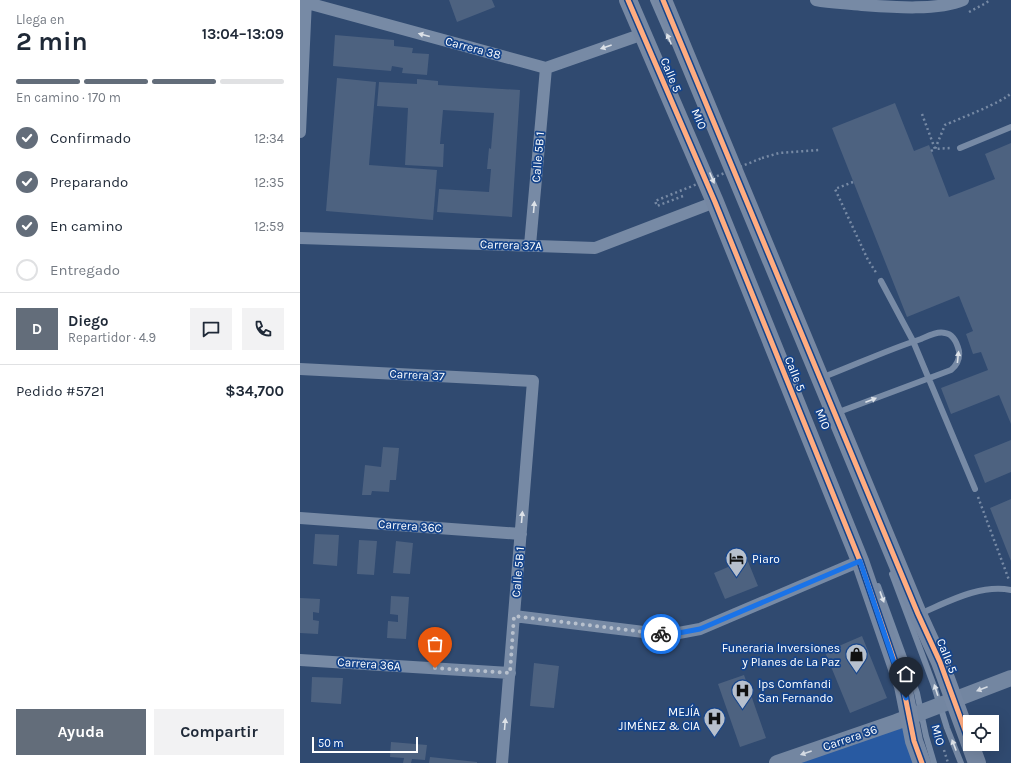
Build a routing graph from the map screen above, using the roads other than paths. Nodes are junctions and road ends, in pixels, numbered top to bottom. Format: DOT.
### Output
graph roads {
  1 [pos="628,0"];
  2 [pos="816,0"];
  3 [pos="963,0"];
  4 [pos="304,1"];
  5 [pos="662,1"];
  6 [pos="643,34"];
  7 [pos="671,43"];
  8 [pos="546,68"];
  9 [pos="1011,127"];
  10 [pos="300,132"];
  11 [pos="960,148"];
  12 [pos="715,202"];
  13 [pos="300,238"];
  14 [pos="530,246"];
  15 [pos="881,281"];
  16 [pos="913,341"];
  17 [pos="300,369"];
  18 [pos="820,378"];
  19 [pos="929,378"];
  20 [pos="533,381"];
  21 [pos="835,414"];
  22 [pos="975,489"];
  23 [pos="300,518"];
  24 [pos="521,534"];
  25 [pos="860,561"];
  26 [pos="888,565"];
  27 [pos="875,579"];
  28 [pos="1011,590"];
  29 [pos="918,614"];
  30 [pos="514,616"];
  31 [pos="300,660"];
  32 [pos="510,673"];
  33 [pos="1011,678"];
  34 [pos="947,702"];
  35 [pos="915,715"];
  36 [pos="963,731"];
  37 [pos="973,751"];
  38 [pos="502,763"];
  39 [pos="779,763"];
  40 [pos="922,763"];
  41 [pos="934,763"];
  42 [pos="961,763"];
  43 [pos="977,763"];
  1 -- 6 [label="main road, Calle 5"];
  2 -- 3 [label="street"];
  8 -- 4 [label="street, Carrera 38, one-way"];
  4 -- 10 [label="street"];
  7 -- 5 [label="lane, one-way"];
  5 -- 18 [label="main road, Calle 5"];
  6 -- 8 [label="street, one-way"];
  6 -- 12 [label="main road, Calle 5"];
  14 -- 8 [label="street, Calle 5B 1, one-way"];
  9 -- 11 [label="lane"];
  12 -- 14 [label="street, Carrera 37A"];
  12 -- 25 [label="main road, Calle 5"];
  13 -- 14 [label="street, Carrera 37A"];
  15 -- 16 [label="lane"];
  16 -- 18 [label="lane"];
  16 -- 19 [label="lane"];
  19 -- 16 [label="lane, one-way"];
  17 -- 20 [label="street, Carrera 37"];
  18 -- 21 [label="main road, Calle 5"];
  21 -- 19 [label="lane, one-way"];
  19 -- 22 [label="lane"];
  24 -- 20 [label="street, Calle 5B 1, one-way"];
  21 -- 29 [label="main road, Calle 5"];
  23 -- 24 [label="street, Carrera 36C"];
  24 -- 30 [label="street, Calle 5B 1"];
  25 -- 30 [label="street"];
  25 -- 35 [label="main road, Calle 5"];
  34 -- 26 [label="lane, MIO, one-way"];
  27 -- 35 [label="lane, MIO, one-way"];
  28 -- 29 [label="lane"];
  29 -- 34 [label="main road, Calle 5"];
  30 -- 32 [label="street, Calle 5B 1"];
  31 -- 32 [label="street, Carrera 36A"];
  38 -- 32 [label="street, Calle 5B 1, one-way"];
  33 -- 34 [label="street, Carrera 36, one-way"];
  34 -- 35 [label="street, Carrera 36"];
  34 -- 36 [label="main road, Calle 5"];
  42 -- 34 [label="lane, MIO, one-way"];
  35 -- 39 [label="street, Carrera 36, one-way"];
  35 -- 40 [label="main road, Calle 5"];
  35 -- 41 [label="lane, MIO"];
  37 -- 43 [label="main road, Calle 5"];
}
